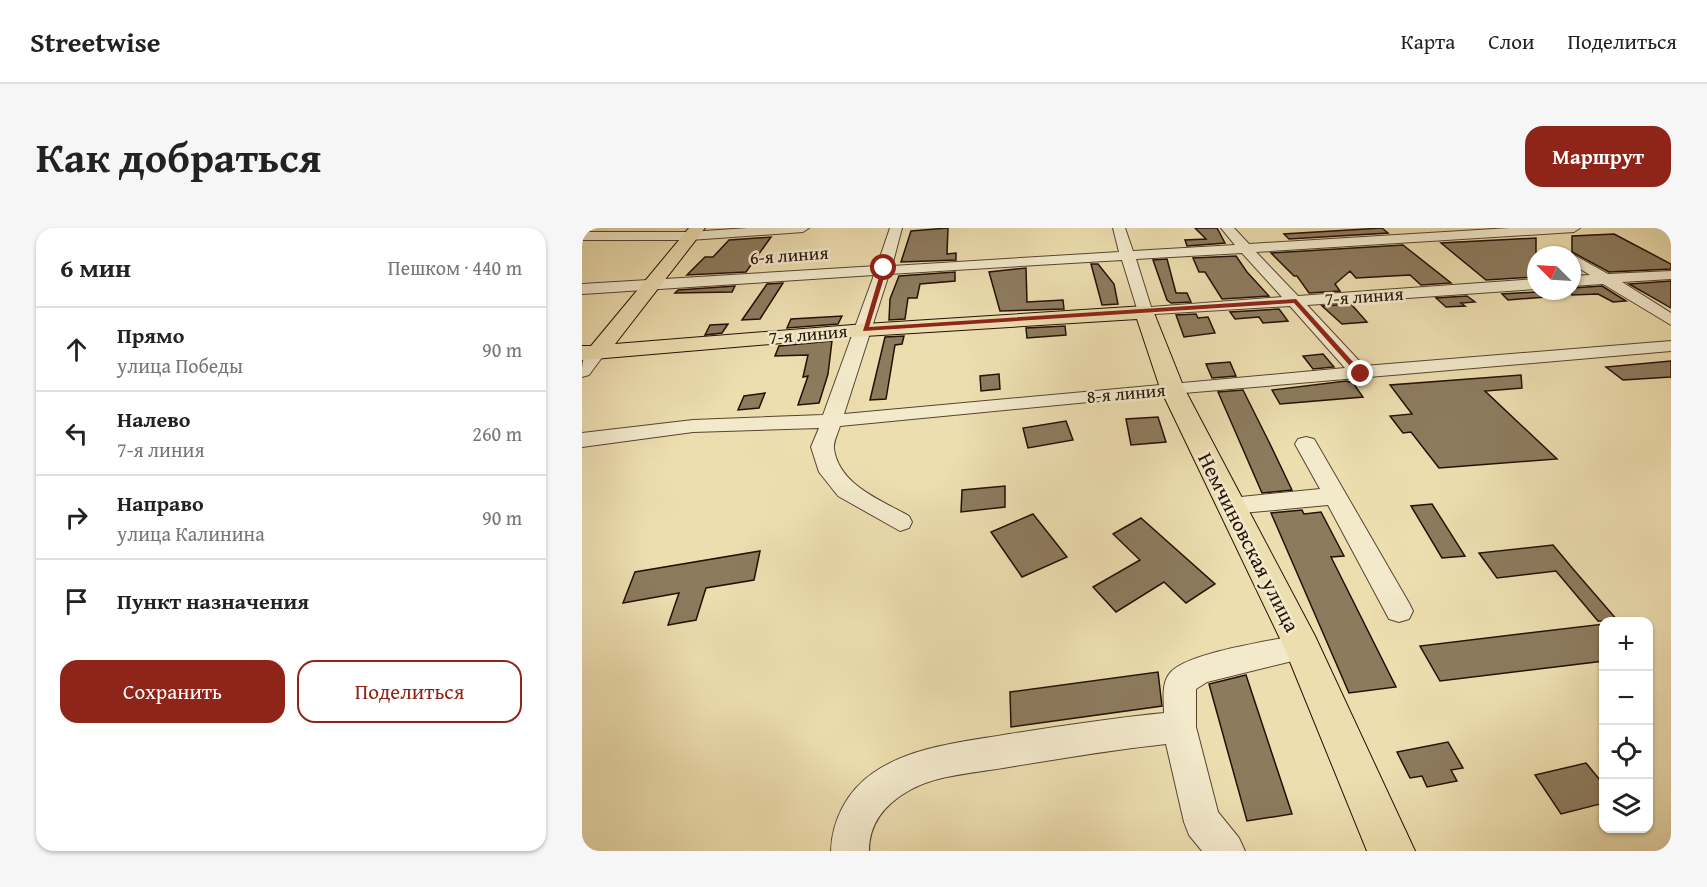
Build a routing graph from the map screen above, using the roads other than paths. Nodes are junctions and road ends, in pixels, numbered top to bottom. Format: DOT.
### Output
graph roads {
  1 [pos="803,228"];
  2 [pos="896,228"];
  3 [pos="1119,228"];
  4 [pos="1227,228"];
  5 [pos="1574,228"];
  6 [pos="1528,230"];
  7 [pos="694,232"];
  8 [pos="582,236"];
  9 [pos="1554,246"];
  10 [pos="1246,249"];
  11 [pos="1127,255"];
  12 [pos="1581,263"];
  13 [pos="884,268"];
  14 [pos="1671,275"];
  15 [pos="1605,279"];
  16 [pos="1581,280"];
  17 [pos="651,285"];
  18 [pos="1527,285"];
  19 [pos="582,289"];
  20 [pos="1296,301"];
  21 [pos="1145,312"];
  22 [pos="1671,320"];
  23 [pos="865,330"];
  24 [pos="1671,346"];
  25 [pos="590,352"];
  26 [pos="582,371"];
  27 [pos="1361,374"];
  28 [pos="1172,388"];
  29 [pos="832,421"];
  30 [pos="582,440"];
  31 [pos="1306,444"];
  32 [pos="1335,496"];
  33 [pos="1231,506"];
  34 [pos="900,522"];
  35 [pos="1399,611"];
  36 [pos="1302,647"];
  37 [pos="1179,727"];
  38 [pos="850,851"];
  39 [pos="1226,851"];
  40 [pos="1391,851"];
  1 -- 7 [label="street"];
  2 -- 13 [label="street"];
  3 -- 11 [label="street, Немчиновская улица"];
  4 -- 10 [label="street"];
  5 -- 6 [label="street, 6-я линия"];
  6 -- 9 [label="street"];
  6 -- 10 [label="street, 6-я линия"];
  7 -- 8 [label="street"];
  7 -- 17 [label="main road"];
  10 -- 11 [label="street, 6-я линия"];
  10 -- 20 [label="street"];
  11 -- 13 [label="street, 6-я линия"];
  11 -- 21 [label="street, Немчиновская улица"];
  12 -- 15 [label="street"];
  13 -- 17 [label="street, 6-я линия"];
  13 -- 23 [label="street"];
  14 -- 15 [label="street"];
  15 -- 16 [label="street"];
  15 -- 22 [label="street"];
  17 -- 19 [label="street, 6-я линия"];
  17 -- 25 [label="main road"];
  18 -- 20 [label="street, 7-я линия"];
  20 -- 21 [label="street, 7-я линия"];
  20 -- 27 [label="street"];
  21 -- 23 [label="main road, 7-я линия"];
  21 -- 28 [label="main road, Немчиновская улица"];
  23 -- 25 [label="main road, 7-я линия"];
  23 -- 29 [label="street"];
  24 -- 27 [label="street, 8-я линия"];
  25 -- 26 [label="street"];
  27 -- 28 [label="street, 8-я линия"];
  28 -- 29 [label="street, 8-я линия"];
  28 -- 33 [label="main road, Немчиновская улица"];
  29 -- 30 [label="street, 8-я линия"];
  29 -- 34 [label="street"];
  31 -- 32 [label="street"];
  32 -- 33 [label="street"];
  32 -- 35 [label="street"];
  33 -- 36 [label="main road, Немчиновская улица"];
  36 -- 37 [label="street"];
  36 -- 40 [label="main road, Немчиновская улица"];
  37 -- 38 [label="street"];
  37 -- 39 [label="street"];
}
